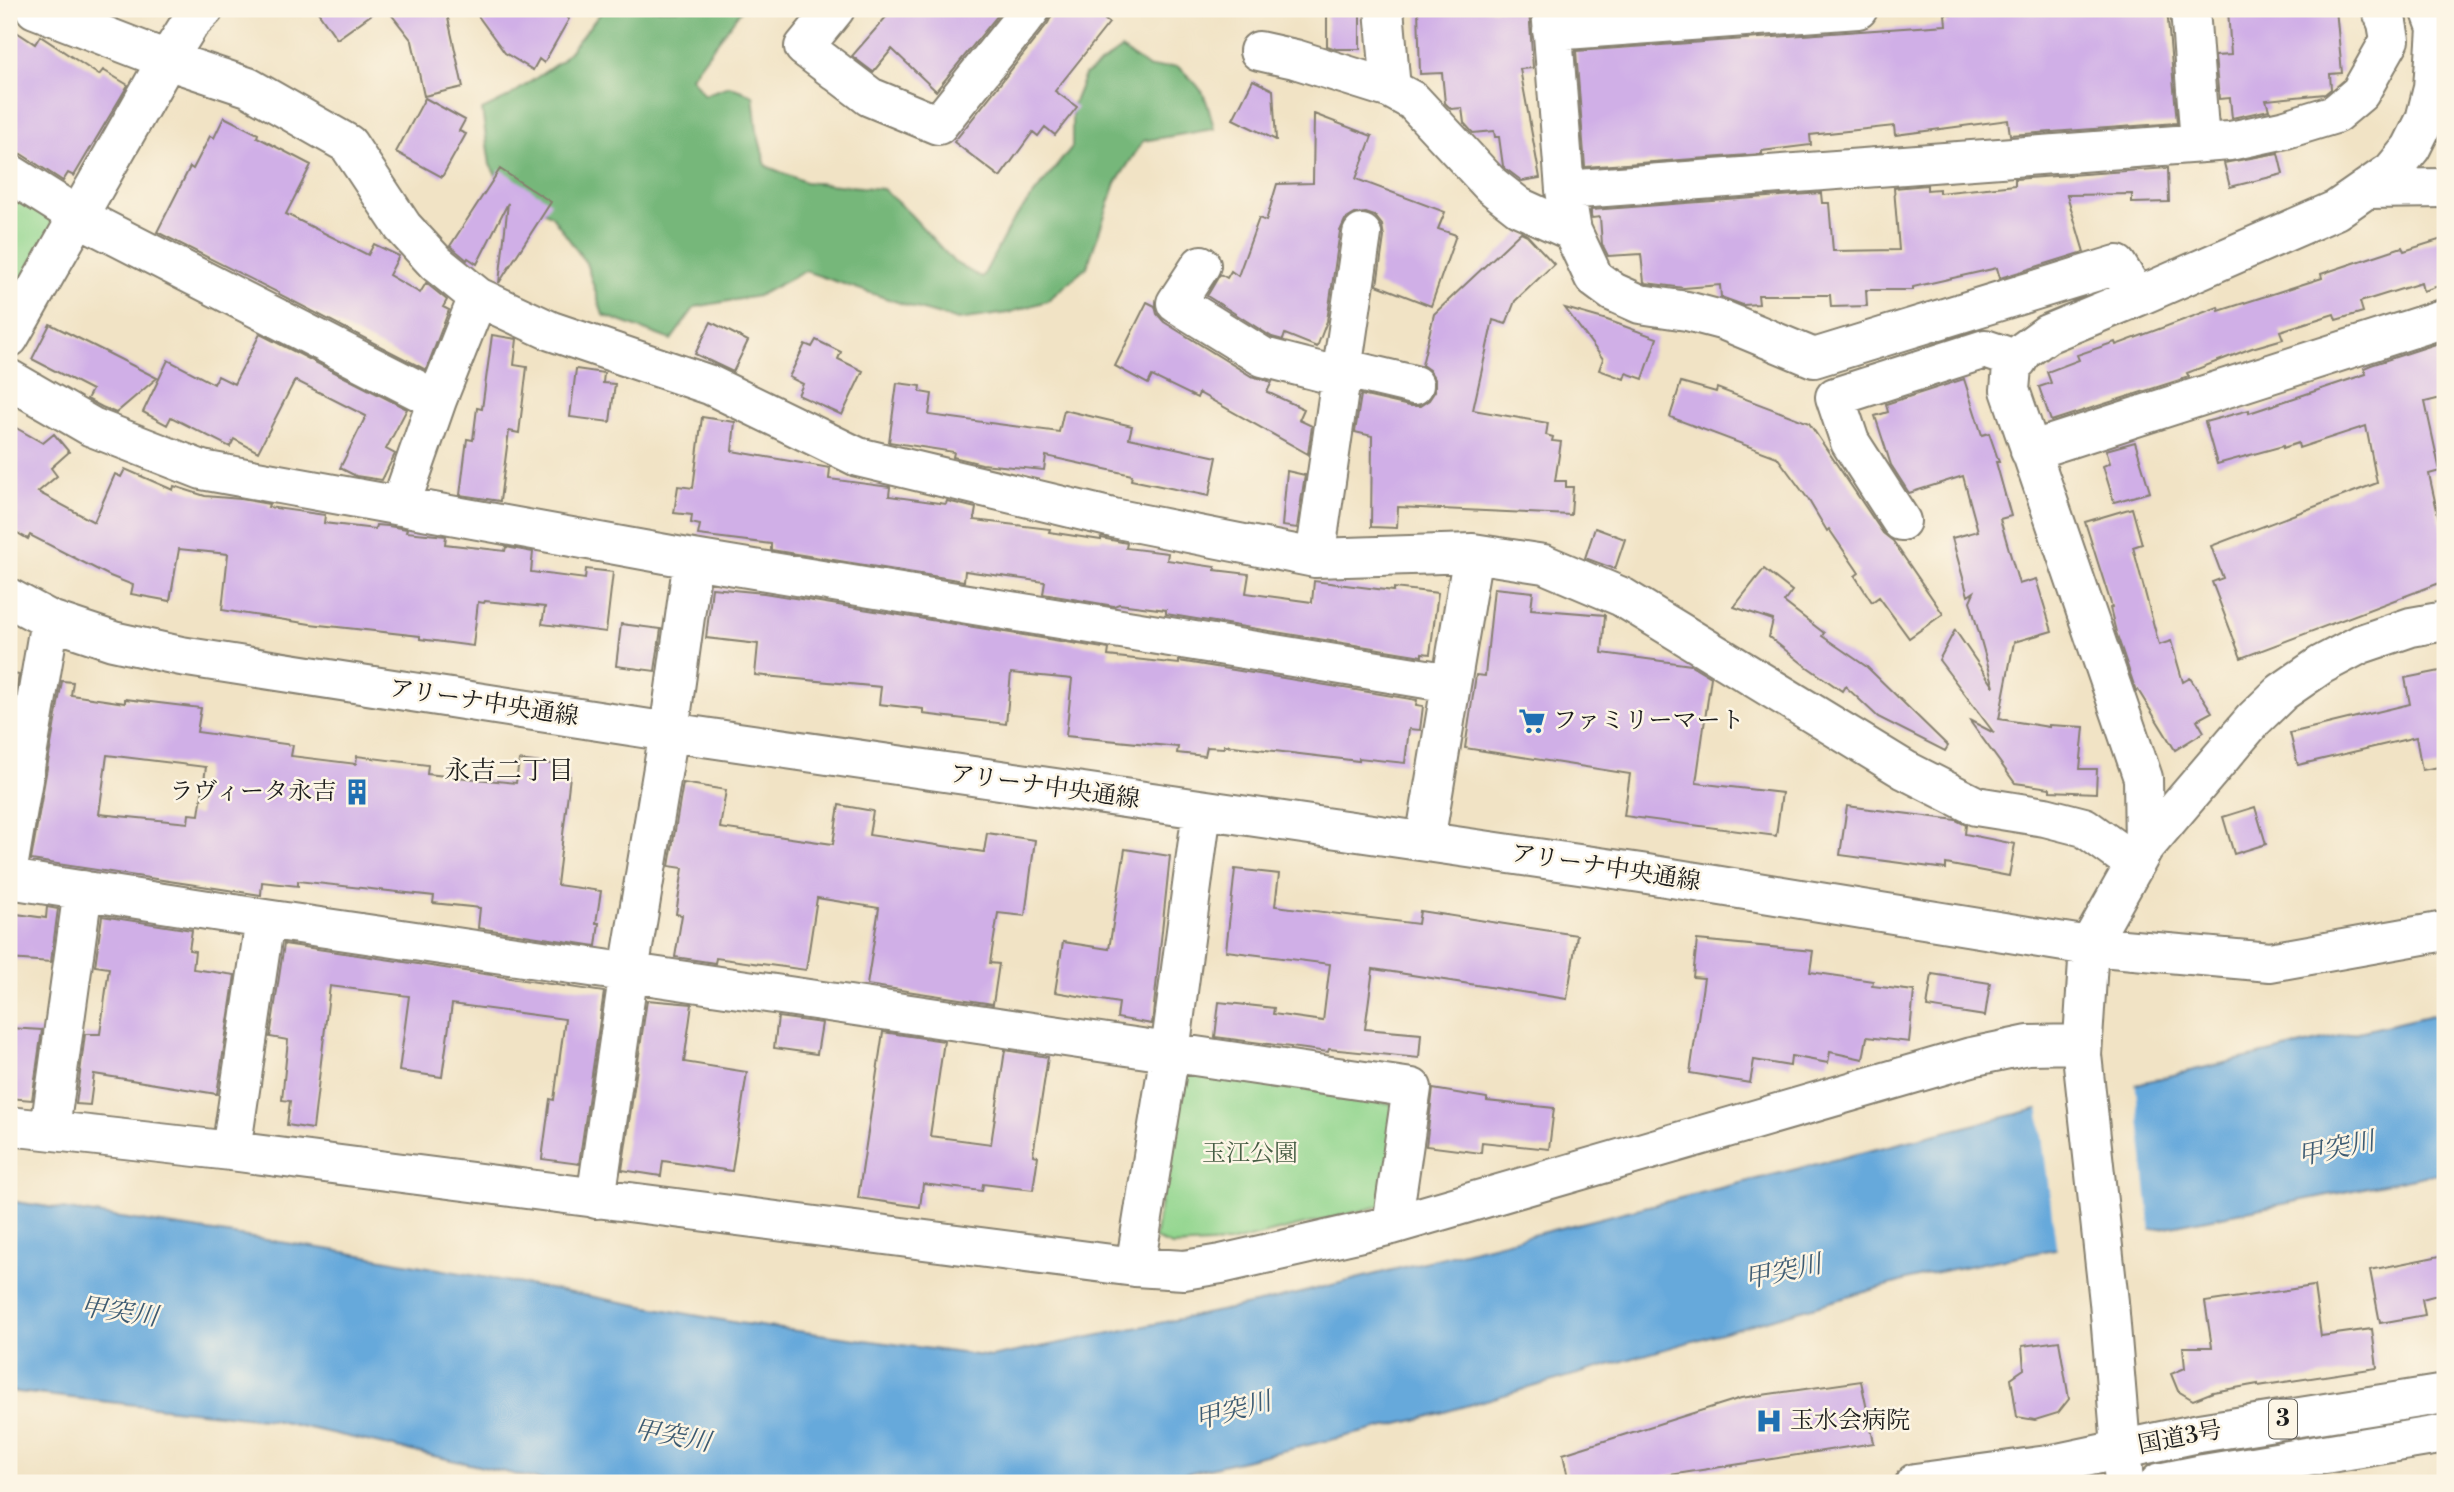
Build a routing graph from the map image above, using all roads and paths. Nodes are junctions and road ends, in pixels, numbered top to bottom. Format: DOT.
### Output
graph roads {
  1 [pos="35,9"];
  2 [pos="204,9"];
  3 [pos="835,9"];
  4 [pos="1031,9"];
  5 [pos="1384,9"];
  6 [pos="1858,9"];
  7 [pos="2190,9"];
  8 [pos="2381,9"];
  9 [pos="1552,20"];
  10 [pos="2438,21"];
  11 [pos="1259,51"];
  12 [pos="167,60"];
  13 [pos="1391,89"];
  14 [pos="2200,143"];
  15 [pos="9,173"];
  16 [pos="2445,188"];
  17 [pos="2367,189"];
  18 [pos="1564,190"];
  19 [pos="79,217"];
  20 [pos="1572,231"];
  21 [pos="1362,234"];
  22 [pos="1201,265"];
  23 [pos="478,297"];
  24 [pos="2137,298"];
  25 [pos="2445,318"];
  26 [pos="9,338"];
  27 [pos="2018,360"];
  28 [pos="1341,372"];
  29 [pos="9,379"];
  30 [pos="1414,385"];
  31 [pos="437,400"];
  32 [pos="2030,451"];
  33 [pos="400,506"];
  34 [pos="1901,521"];
  35 [pos="1473,553"];
  36 [pos="1315,558"];
  37 [pos="693,559"];
  38 [pos="9,598"];
  39 [pos="50,620"];
  40 [pos="2445,621"];
  41 [pos="1451,683"];
  42 [pos="669,732"];
  43 [pos="1202,810"];
  44 [pos="1425,841"];
  45 [pos="2139,856"];
  46 [pos="9,862"];
  47 [pos="9,879"];
  48 [pos="83,890"];
  49 [pos="264,919"];
  50 [pos="2445,931"];
  51 [pos="2089,946"];
  52 [pos="629,971"];
  53 [pos="2082,1050"];
  54 [pos="1170,1052"];
  55 [pos="9,1126"];
  56 [pos="50,1129"];
  57 [pos="231,1152"];
  58 [pos="596,1199"];
  59 [pos="1392,1225"];
  60 [pos="1135,1267"];
  61 [pos="2445,1394"];
  62 [pos="2445,1434"];
  63 [pos="2123,1466"];
  64 [pos="1915,1483"];
  65 [pos="2159,1483"];
  1 -- 12 [label="main road"];
  2 -- 12 [label="main road"];
  3 -- 4 [label="main road"];
  5 -- 13 [label="main road"];
  6 -- 9 [label="main road"];
  7 -- 14 [label="main road"];
  8 -- 14 [label="main road"];
  9 -- 18 [label="main road"];
  10 -- 17 [label="main road"];
  11 -- 13 [label="main road"];
  12 -- 19 [label="main road"];
  12 -- 23 [label="main road"];
  13 -- 20 [label="main road"];
  14 -- 18 [label="main road"];
  15 -- 19 [label="main road"];
  16 -- 17 [label="main road"];
  17 -- 24 [label="main road"];
  18 -- 20 [label="main road"];
  19 -- 26 [label="main road"];
  19 -- 31 [label="main road"];
  20 -- 24 [label="main road"];
  21 -- 28 [label="main road"];
  22 -- 28 [label="main road"];
  23 -- 31 [label="main road"];
  23 -- 36 [label="main road"];
  24 -- 27 [label="main road"];
  25 -- 32 [label="main road"];
  27 -- 32 [label="main road"];
  27 -- 34 [label="main road"];
  28 -- 30 [label="main road"];
  28 -- 36 [label="main road"];
  29 -- 33 [label="main road"];
  31 -- 33 [label="main road"];
  32 -- 45 [label="main road"];
  33 -- 37 [label="main road"];
  35 -- 36 [label="main road"];
  35 -- 41 [label="main road"];
  35 -- 45 [label="main road"];
  37 -- 41 [label="main road"];
  37 -- 42 [label="main road"];
  38 -- 39 [label="main road, アリーナ中央通線"];
  39 -- 42 [label="main road, アリーナ中央通線"];
  39 -- 46 [label="main road"];
  40 -- 45 [label="main road"];
  41 -- 44 [label="main road"];
  42 -- 43 [label="main road, アリーナ中央通線"];
  42 -- 52 [label="main road"];
  43 -- 44 [label="main road, アリーナ中央通線"];
  43 -- 54 [label="main road"];
  44 -- 51 [label="main road, アリーナ中央通線"];
  45 -- 51 [label="main road"];
  47 -- 48 [label="main road"];
  48 -- 49 [label="main road"];
  48 -- 56 [label="main road"];
  49 -- 52 [label="main road"];
  49 -- 57 [label="main road"];
  50 -- 51 [label="main road, アリーナ中央通線"];
  51 -- 53 [label="main road"];
  52 -- 54 [label="main road"];
  52 -- 58 [label="main road"];
  53 -- 59 [label="main road"];
  53 -- 63 [label="main road"];
  54 -- 59 [label="main road"];
  54 -- 60 [label="main road"];
  55 -- 56 [label="main road"];
  56 -- 57 [label="main road"];
  57 -- 58 [label="main road"];
  58 -- 60 [label="main road"];
  59 -- 60 [label="main road"];
  61 -- 63 [label="main road, 国道3号 / 3"];
  62 -- 65 [label="main road, 国道3号 / 3"];
  63 -- 64 [label="main road, 国道3号 / 3"];
}
